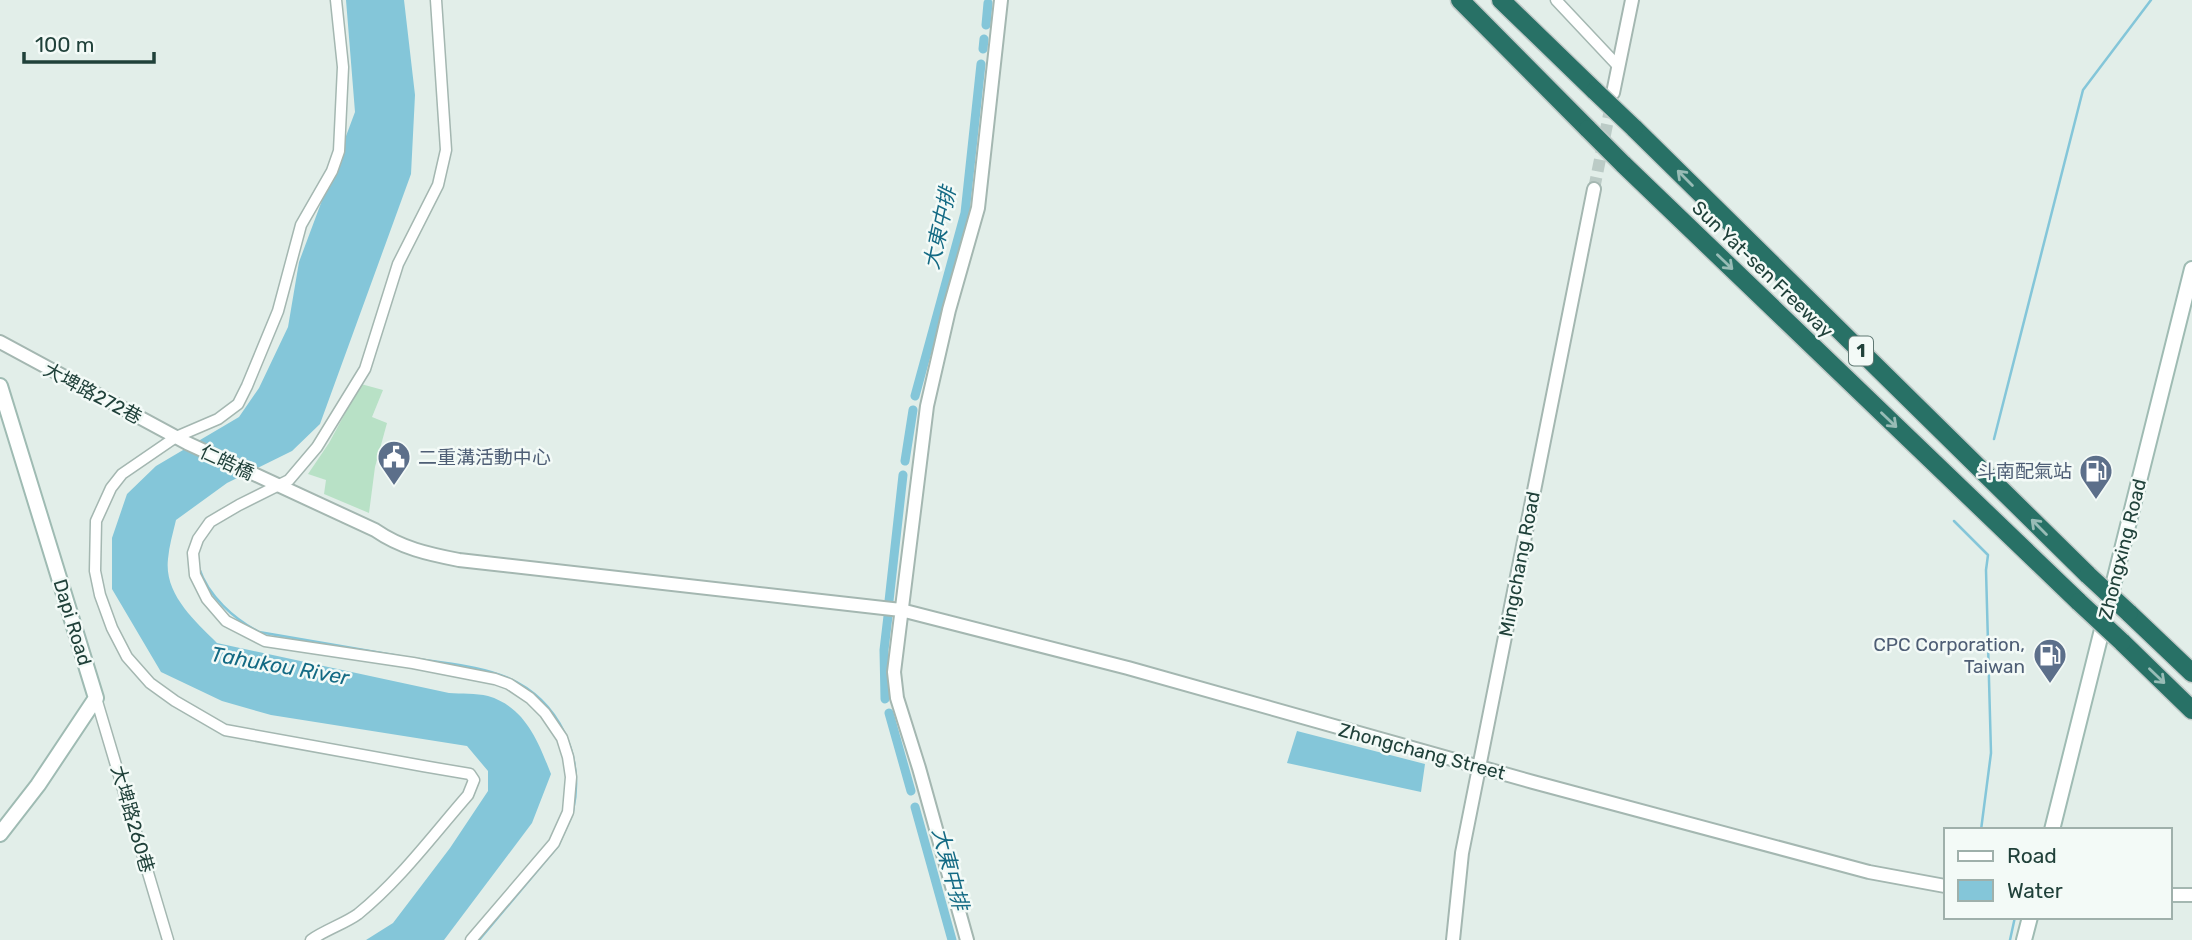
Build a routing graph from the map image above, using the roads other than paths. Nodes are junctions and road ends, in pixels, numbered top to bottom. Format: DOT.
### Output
graph roads {
  1 [pos="336,0"];
  2 [pos="436,0"];
  3 [pos="1001,0"];
  4 [pos="1445,0"];
  5 [pos="1460,0"];
  6 [pos="1501,0"];
  7 [pos="1514,0"];
  8 [pos="1556,0"];
  9 [pos="1632,0"];
  10 [pos="1619,66"];
  11 [pos="1598,88"];
  12 [pos="1583,124"];
  13 [pos="1594,188"];
  14 [pos="2192,269"];
  15 [pos="0,342"];
  16 [pos="0,386"];
  17 [pos="181,440"];
  18 [pos="272,483"];
  19 [pos="901,610"];
  20 [pos="2192,673"];
  21 [pos="96,698"];
  22 [pos="2192,710"];
  23 [pos="1479,766"];
  24 [pos="2052,828"];
  25 [pos="0,834"];
  26 [pos="1944,886"];
  27 [pos="2171,895"];
  28 [pos="2192,895"];
  29 [pos="2029,919"];
  30 [pos="168,940"];
  31 [pos="311,940"];
  32 [pos="471,940"];
  33 [pos="967,940"];
  34 [pos="1452,940"];
  35 [pos="2024,940"];
  1 -- 17 [label="street"];
  2 -- 18 [label="street"];
  3 -- 19 [label="street"];
  4 -- 12 [label="highway"];
  5 -- 12 [label="highway, Sun Yat-sen Freeway / 1"];
  6 -- 11 [label="highway, Sun Yat-sen Freeway / 1"];
  7 -- 11 [label="highway"];
  8 -- 10 [label="street"];
  9 -- 10 [label="street"];
  10 -- 11 [label="street"];
  20 -- 11 [label="highway, Sun Yat-sen Freeway / 1, one-way, bridge"];
  12 -- 22 [label="highway, Sun Yat-sen Freeway / 1, one-way, bridge"];
  13 -- 23 [label="street, Mingchang Road"];
  14 -- 24 [label="main road, Zhongxing Road"];
  15 -- 17 [label="street, 大埤路272巷"];
  16 -- 21 [label="main road, Dapi Road"];
  17 -- 18 [label="street, 仁皓橋"];
  17 -- 31 [label="street"];
  18 -- 19 [label="street, 仁皓橋"];
  18 -- 32 [label="street"];
  19 -- 23 [label="street, Zhongchang Street"];
  19 -- 33 [label="street"];
  21 -- 25 [label="main road"];
  21 -- 30 [label="street, 大埤路260巷"];
  23 -- 26 [label="street, Zhongchang Street"];
  23 -- 34 [label="street, Mingchang Road"];
  27 -- 28 [label="street"];
  29 -- 35 [label="main road"];
}
